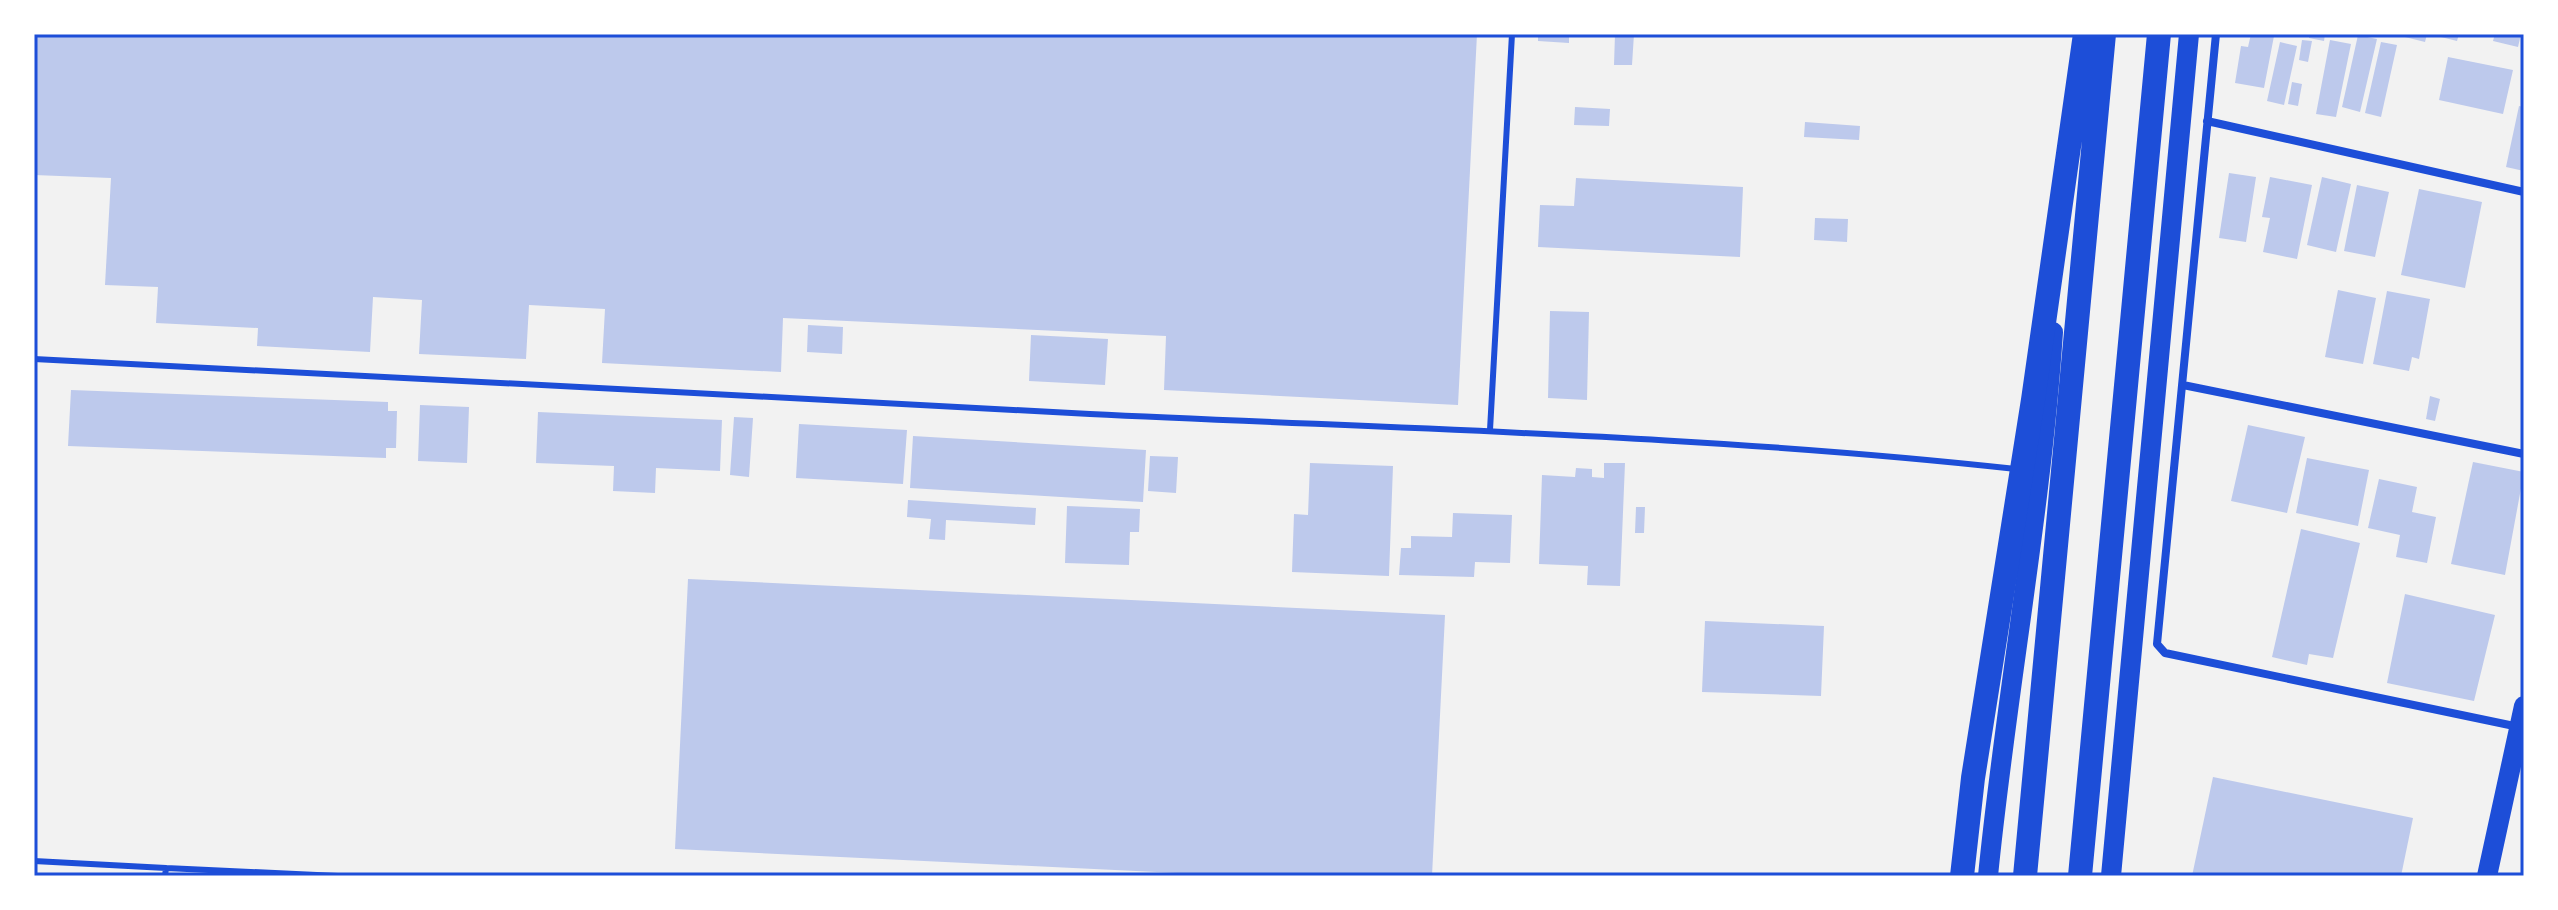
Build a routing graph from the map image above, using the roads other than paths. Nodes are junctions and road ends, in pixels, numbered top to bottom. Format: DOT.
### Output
graph roads {
  1 [pos="1512,34"];
  2 [pos="2073,34"];
  3 [pos="2085,34"];
  4 [pos="2104,34"];
  5 [pos="2159,34"];
  6 [pos="2189,34"];
  7 [pos="2216,34"];
  8 [pos="2207,121"];
  9 [pos="2524,192"];
  10 [pos="34,359"];
  11 [pos="2183,385"];
  12 [pos="1490,430"];
  13 [pos="2524,454"];
  14 [pos="2040,472"];
  15 [pos="2524,706"];
  16 [pos="2519,727"];
  17 [pos="34,861"];
  18 [pos="166,868"];
  19 [pos="165,876"];
  20 [pos="338,876"];
  21 [pos="1962,876"];
  22 [pos="1988,876"];
  23 [pos="2025,876"];
  24 [pos="2080,876"];
  25 [pos="2111,876"];
  26 [pos="2487,876"];
  1 -- 12 [label="lane"];
  2 -- 14 [label="main road"];
  3 -- 21 [label="highway"];
  4 -- 23 [label="highway"];
  5 -- 24 [label="highway"];
  6 -- 25 [label="main road"];
  7 -- 8 [label="street"];
  8 -- 9 [label="street"];
  8 -- 11 [label="street"];
  10 -- 12 [label="lane"];
  11 -- 13 [label="street"];
  11 -- 16 [label="street"];
  12 -- 14 [label="lane"];
  14 -- 22 [label="main road"];
  15 -- 16 [label="main road"];
  16 -- 26 [label="main road"];
  17 -- 18 [label="lane"];
  18 -- 19 [label="lane"];
  18 -- 20 [label="lane"];
}
